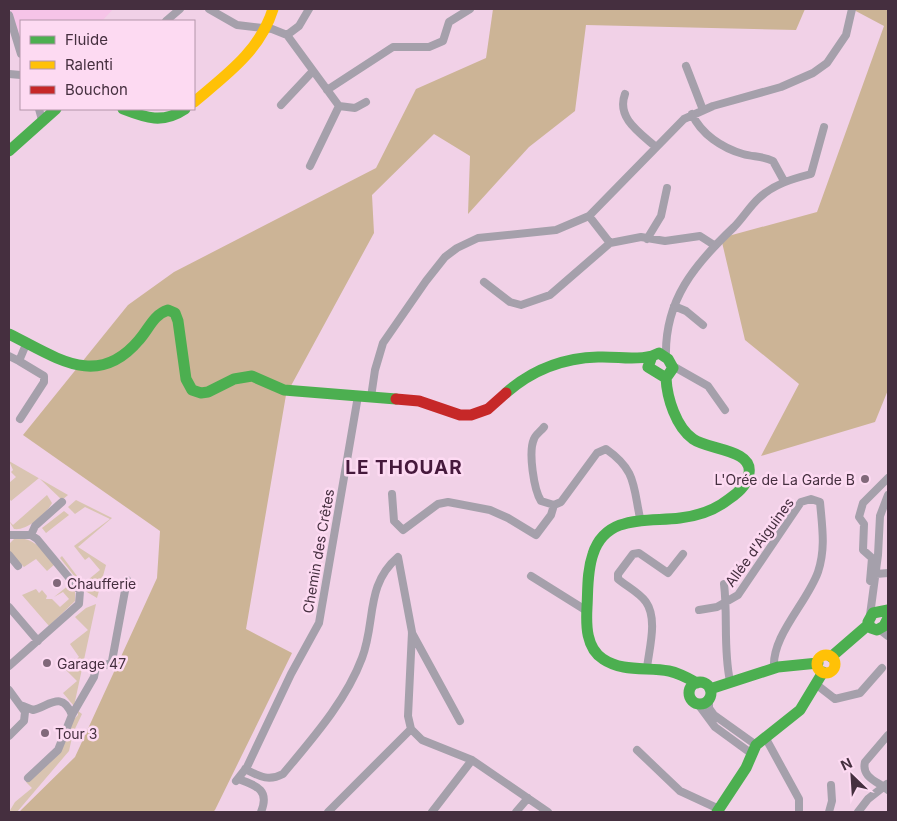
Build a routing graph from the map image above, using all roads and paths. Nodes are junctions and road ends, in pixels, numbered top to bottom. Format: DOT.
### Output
graph roads {
  1 [pos="180,9"];
  2 [pos="209,9"];
  3 [pos="273,9"];
  4 [pos="309,9"];
  5 [pos="470,9"];
  6 [pos="852,9"];
  7 [pos="9,16"];
  8 [pos="167,20"];
  9 [pos="266,29"];
  10 [pos="286,35"];
  11 [pos="20,51"];
  12 [pos="686,66"];
  13 [pos="312,72"];
  14 [pos="327,90"];
  15 [pos="625,94"];
  16 [pos="195,101"];
  17 [pos="366,102"];
  18 [pos="281,106"];
  19 [pos="339,106"];
  20 [pos="53,110"];
  21 [pos="126,110"];
  22 [pos="183,110"];
  23 [pos="703,110"];
  24 [pos="40,114"];
  25 [pos="692,114"];
  26 [pos="824,127"];
  27 [pos="656,147"];
  28 [pos="9,151"];
  29 [pos="310,166"];
  30 [pos="784,181"];
  31 [pos="667,188"];
  32 [pos="589,216"];
  33 [pos="647,239"];
  34 [pos="610,243"];
  35 [pos="714,245"];
  36 [pos="484,282"];
  37 [pos="674,306"];
  38 [pos="703,325"];
  39 [pos="9,334"];
  40 [pos="27,342"];
  41 [pos="9,356"];
  42 [pos="19,362"];
  43 [pos="661,366"];
  44 [pos="358,396"];
  45 [pos="371,397"];
  46 [pos="725,410"];
  47 [pos="20,419"];
  48 [pos="544,427"];
  49 [pos="888,478"];
  50 [pos="392,494"];
  51 [pos="888,495"];
  52 [pos="62,502"];
  53 [pos="554,505"];
  54 [pos="640,518"];
  55 [pos="31,535"];
  56 [pos="10,536"];
  57 [pos="683,554"];
  58 [pos="9,555"];
  59 [pos="18,566"];
  60 [pos="888,573"];
  61 [pos="531,576"];
  62 [pos="875,579"];
  63 [pos="127,580"];
  64 [pos="724,584"];
  65 [pos="726,601"];
  66 [pos="9,607"];
  67 [pos="700,610"];
  68 [pos="587,611"];
  69 [pos="881,622"];
  70 [pos="412,632"];
  71 [pos="38,641"];
  72 [pos="777,651"];
  73 [pos="9,666"];
  74 [pos="787,666"];
  75 [pos="820,667"];
  76 [pos="647,668"];
  77 [pos="882,668"];
  78 [pos="774,670"];
  79 [pos="662,671"];
  80 [pos="730,681"];
  81 [pos="697,682"];
  82 [pos="817,685"];
  83 [pos="9,690"];
  84 [pos="689,692"];
  85 [pos="710,694"];
  86 [pos="698,704"];
  87 [pos="23,706"];
  88 [pos="72,715"];
  89 [pos="460,721"];
  90 [pos="411,729"];
  91 [pos="888,734"];
  92 [pos="9,736"];
  93 [pos="765,737"];
  94 [pos="754,749"];
  95 [pos="637,750"];
  96 [pos="472,760"];
  97 [pos="245,770"];
  98 [pos="28,778"];
  99 [pos="831,785"];
  100 [pos="887,786"];
  101 [pos="528,798"];
  102 [pos="718,810"];
  103 [pos="261,812"];
  104 [pos="328,812"];
  105 [pos="432,812"];
  106 [pos="516,812"];
  107 [pos="548,812"];
  108 [pos="798,812"];
  109 [pos="829,812"];
  110 [pos="858,812"];
  1 -- 8 [label="street"];
  2 -- 9 [label="street"];
  3 -- 9 [label="street"];
  4 -- 10 [label="street"];
  5 -- 14 [label="street"];
  6 -- 23 [label="street"];
  7 -- 11 [label="street"];
  9 -- 10 [label="street"];
  9 -- 16 [label="street"];
  10 -- 13 [label="street"];
  12 -- 23 [label="street"];
  13 -- 14 [label="street"];
  13 -- 18 [label="street"];
  14 -- 19 [label="street"];
  15 -- 27 [label="street"];
  17 -- 19 [label="street"];
  19 -- 29 [label="street"];
  20 -- 24 [label="street"];
  21 -- 22 [label="street"];
  23 -- 25 [label="street"];
  24 -- 28 [label="street"];
  25 -- 27 [label="street"];
  25 -- 30 [label="street"];
  26 -- 30 [label="street"];
  27 -- 32 [label="street"];
  30 -- 35 [label="street"];
  31 -- 33 [label="street"];
  32 -- 34 [label="street"];
  32 -- 45 [label="street"];
  33 -- 34 [label="street"];
  33 -- 35 [label="street"];
  34 -- 36 [label="street"];
  35 -- 37 [label="street"];
  37 -- 38 [label="street"];
  37 -- 43 [label="street"];
  39 -- 40 [label="street"];
  40 -- 42 [label="street"];
  40 -- 44 [label="street"];
  41 -- 42 [label="street"];
  42 -- 47 [label="street"];
  43 -- 45 [label="street"];
  43 -- 46 [label="street"];
  43 -- 54 [label="street"];
  44 -- 45 [label="street"];
  44 -- 97 [label="street, Chemin des Crêtes"];
  48 -- 53 [label="street"];
  49 -- 62 [label="street"];
  50 -- 53 [label="street"];
  51 -- 62 [label="street"];
  52 -- 55 [label="street"];
  53 -- 54 [label="street"];
  54 -- 68 [label="street"];
  55 -- 56 [label="street"];
  55 -- 71 [label="street"];
  57 -- 76 [label="street"];
  58 -- 59 [label="street"];
  60 -- 62 [label="street"];
  61 -- 68 [label="street"];
  62 -- 69 [label="street"];
  63 -- 88 [label="street"];
  64 -- 65 [label="street"];
  65 -- 67 [label="street, Allée d'Aiguines"];
  65 -- 72 [label="street, Allée d'Aiguines"];
  65 -- 80 [label="street"];
  66 -- 71 [label="street"];
  68 -- 76 [label="street"];
  69 -- 75 [label="street"];
  70 -- 89 [label="street"];
  70 -- 90 [label="street"];
  70 -- 97 [label="street"];
  71 -- 73 [label="street"];
  72 -- 74 [label="street"];
  72 -- 78 [label="street"];
  74 -- 75 [label="street"];
  74 -- 78 [label="street"];
  75 -- 82 [label="street"];
  76 -- 79 [label="street"];
  77 -- 82 [label="street"];
  78 -- 80 [label="street"];
  79 -- 81 [label="street"];
  79 -- 84 [label="street"];
  80 -- 85 [label="street"];
  81 -- 84 [label="street"];
  81 -- 85 [label="street"];
  82 -- 93 [label="street"];
  83 -- 87 [label="street"];
  84 -- 86 [label="street"];
  85 -- 86 [label="street"];
  85 -- 94 [label="street"];
  86 -- 94 [label="street"];
  87 -- 88 [label="street"];
  87 -- 92 [label="street"];
  88 -- 98 [label="street"];
  90 -- 96 [label="street"];
  90 -- 104 [label="street"];
  91 -- 100 [label="street"];
  93 -- 94 [label="street"];
  93 -- 108 [label="street"];
  94 -- 102 [label="street"];
  95 -- 102 [label="street"];
  96 -- 101 [label="street"];
  96 -- 105 [label="street"];
  97 -- 103 [label="street, Chemin des Crêtes"];
  99 -- 109 [label="street"];
  100 -- 110 [label="street"];
  101 -- 106 [label="street"];
  101 -- 107 [label="street"];
}
